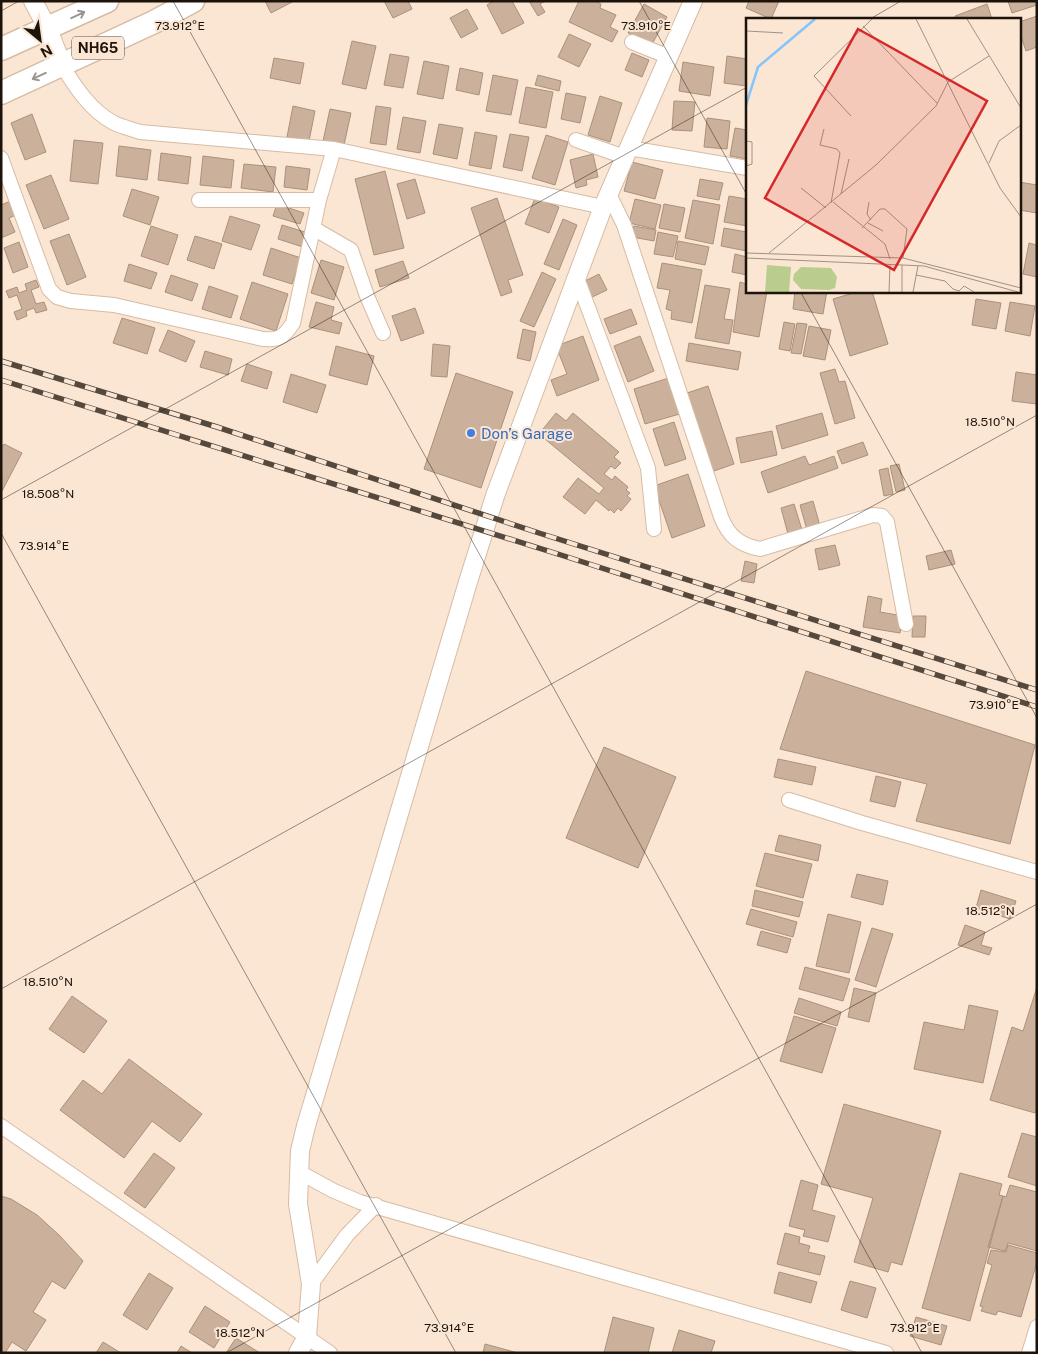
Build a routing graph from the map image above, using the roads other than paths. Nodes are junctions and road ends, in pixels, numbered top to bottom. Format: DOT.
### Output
graph roads {
  1 [pos="33,1"];
  2 [pos="107,1"];
  3 [pos="193,1"];
  4 [pos="693,1"];
  5 [pos="48,29"];
  6 [pos="632,42"];
  7 [pos="1,49"];
  8 [pos="669,56"];
  9 [pos="62,65"];
  10 [pos="1,92"];
  11 [pos="576,140"];
  12 [pos="334,149"];
  13 [pos="627,152"];
  14 [pos="1,158"];
  15 [pos="746,168"];
  16 [pos="199,200"];
  17 [pos="319,200"];
  18 [pos="606,201"];
  19 [pos="313,228"];
  20 [pos="577,278"];
  21 [pos="383,333"];
  22 [pos="654,529"];
  23 [pos="906,624"];
  24 [pos="789,800"];
  25 [pos="1037,872"];
  26 [pos="1,1126"];
  27 [pos="299,1172"];
  28 [pos="376,1205"];
  29 [pos="311,1284"];
  30 [pos="1037,1327"];
  31 [pos="303,1345"];
  32 [pos="330,1353"];
  33 [pos="886,1353"];
  34 [pos="1029,1353"];
  1 -- 5 [label="street"];
  5 -- 2 [label="highway, NH65, one-way"];
  3 -- 9 [label="highway, NH65"];
  4 -- 8 [label="street"];
  5 -- 7 [label="highway, NH65"];
  5 -- 9 [label="street"];
  6 -- 8 [label="street"];
  8 -- 13 [label="street"];
  9 -- 10 [label="highway, NH65, one-way"];
  9 -- 12 [label="street"];
  11 -- 13 [label="street"];
  12 -- 17 [label="street"];
  12 -- 18 [label="street"];
  13 -- 15 [label="street"];
  13 -- 18 [label="street"];
  14 -- 19 [label="street"];
  16 -- 17 [label="street"];
  17 -- 19 [label="street"];
  18 -- 20 [label="street"];
  18 -- 23 [label="street"];
  19 -- 21 [label="street"];
  20 -- 22 [label="street"];
  20 -- 27 [label="street"];
  24 -- 25 [label="street"];
  26 -- 31 [label="street"];
  27 -- 28 [label="street"];
  27 -- 29 [label="street"];
  28 -- 29 [label="street"];
  28 -- 33 [label="street"];
  29 -- 31 [label="street"];
  30 -- 34 [label="street"];
  31 -- 32 [label="street"];
}
